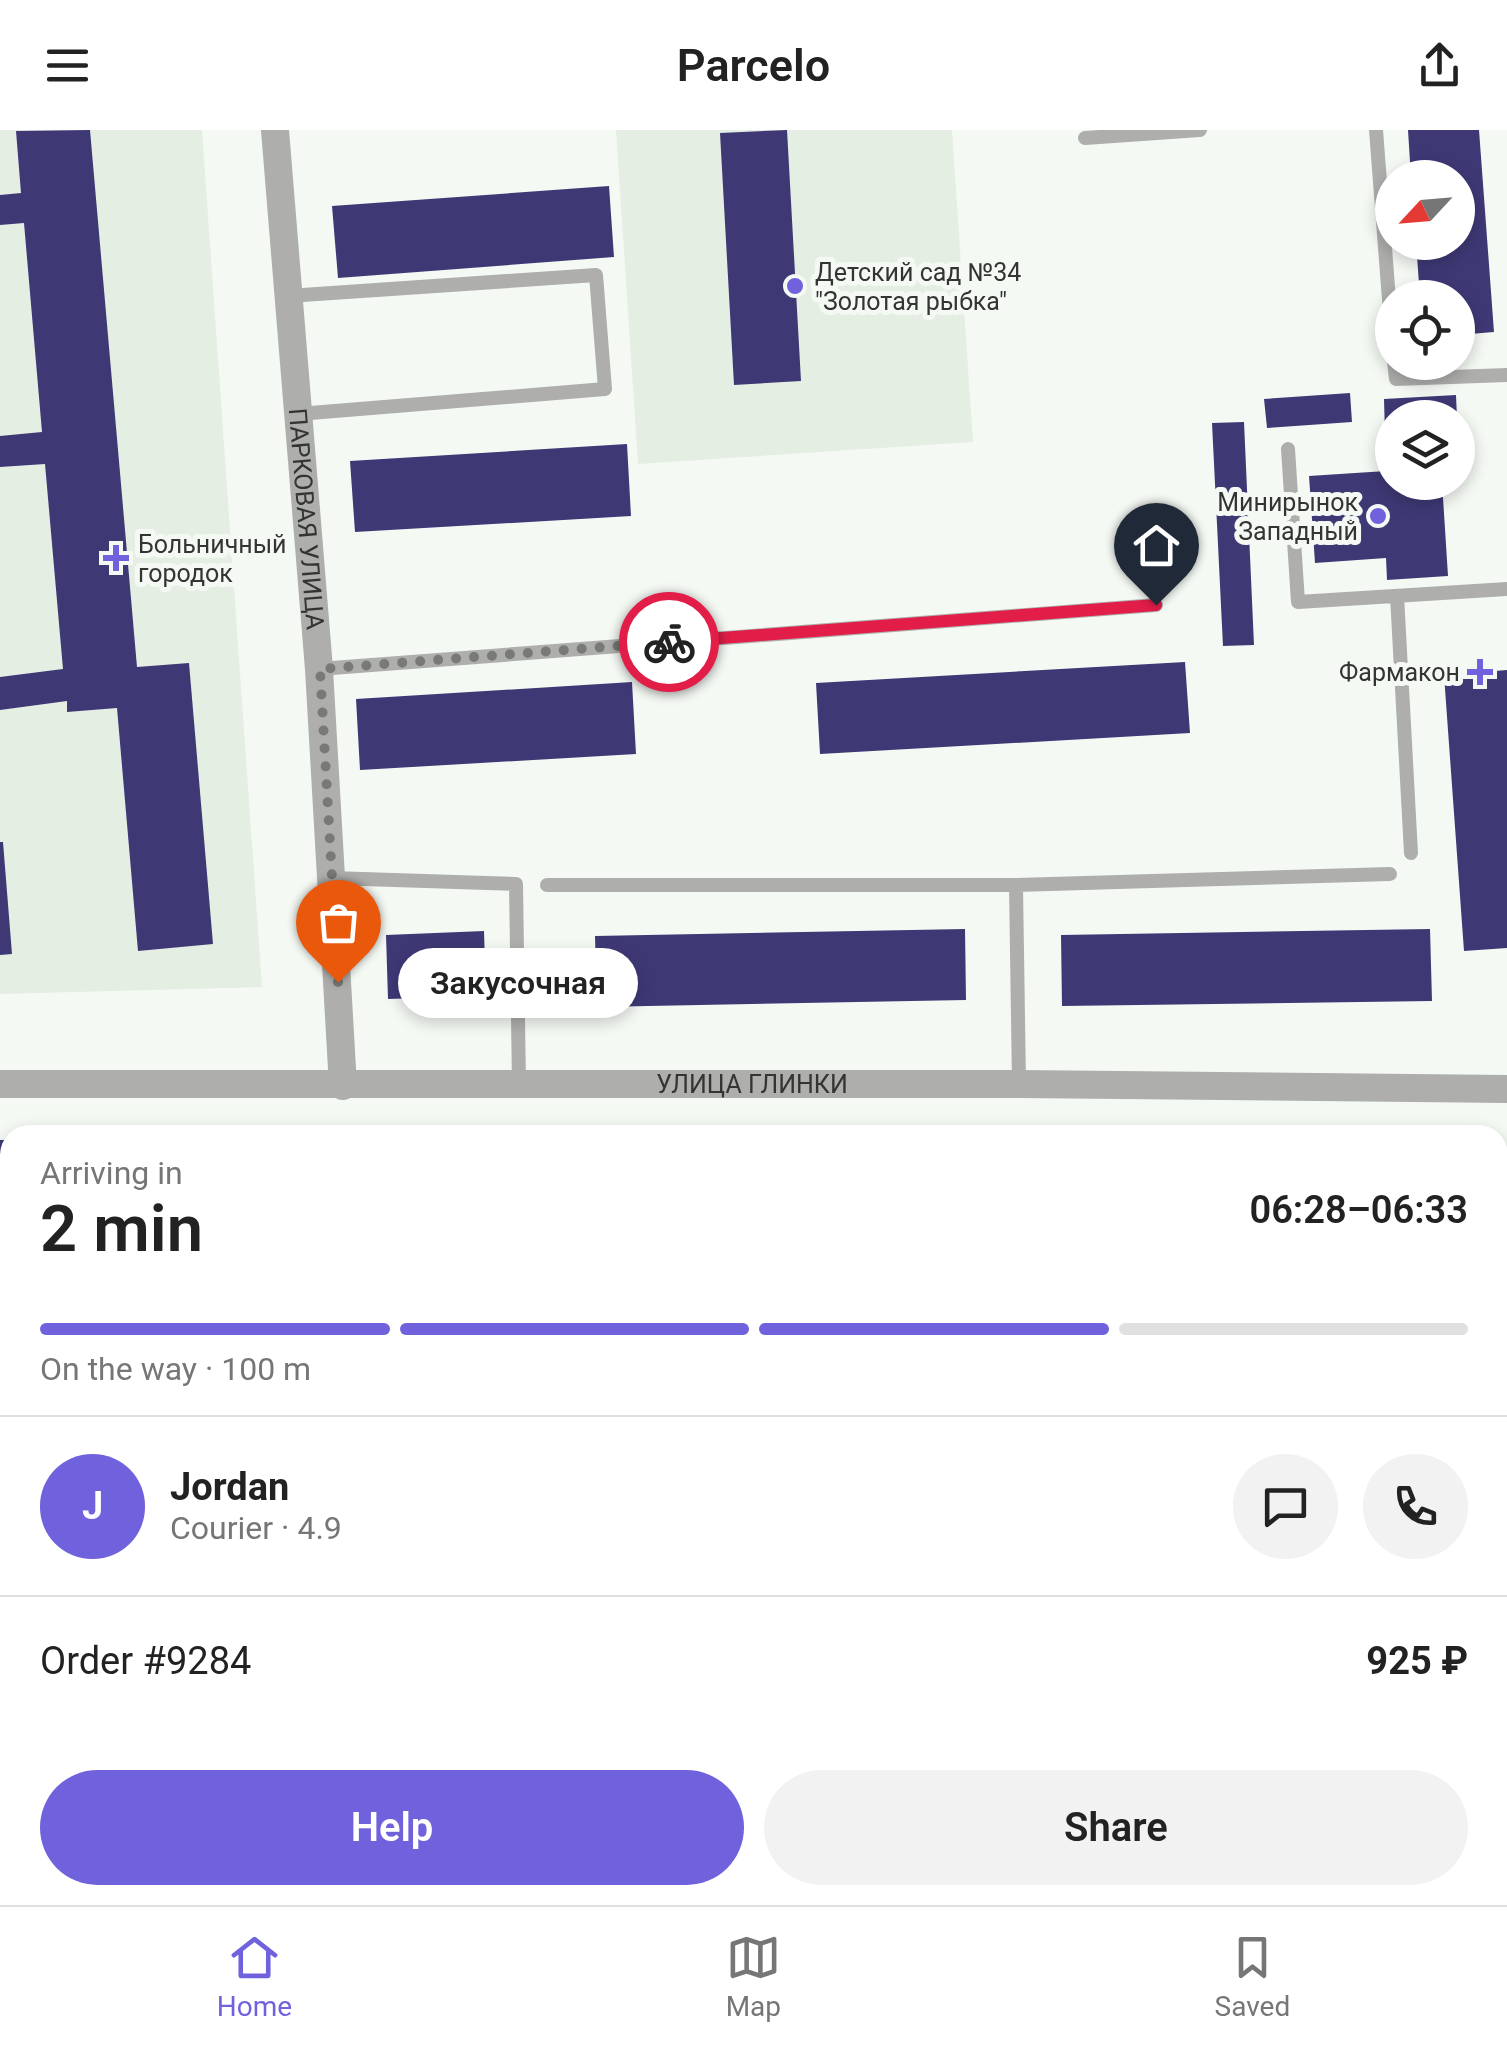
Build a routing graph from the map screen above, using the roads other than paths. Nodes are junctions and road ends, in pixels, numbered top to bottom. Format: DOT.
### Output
graph roads {
  1 [pos="275,130"];
  2 [pos="1200,130"];
  3 [pos="1376,130"];
  4 [pos="1085,138"];
  5 [pos="1387,280"];
  6 [pos="288,296"];
  7 [pos="1507,376"];
  8 [pos="1475,377"];
  9 [pos="298,414"];
  10 [pos="1288,449"];
  11 [pos="1507,588"];
  12 [pos="1398,596"];
  13 [pos="1156,605"];
  14 [pos="320,669"];
  15 [pos="1410,852"];
  16 [pos="1390,874"];
  17 [pos="332,878"];
  18 [pos="547,885"];
  19 [pos="1016,885"];
  20 [pos="0,1084"];
  21 [pos="1019,1084"];
  22 [pos="343,1086"];
  23 [pos="520,1086"];
  24 [pos="1507,1088"];
  1 -- 6 [label="street, ПАРКОВАЯ УЛИЦА"];
  2 -- 4 [label="lane"];
  3 -- 5 [label="lane"];
  6 -- 9 [label="street, ПАРКОВАЯ УЛИЦА"];
  6 -- 9 [label="lane"];
  7 -- 8 [label="lane"];
  9 -- 14 [label="street, ПАРКОВАЯ УЛИЦА"];
  10 -- 12 [label="lane"];
  11 -- 12 [label="lane"];
  12 -- 15 [label="lane"];
  13 -- 14 [label="lane"];
  14 -- 17 [label="street, ПАРКОВАЯ УЛИЦА"];
  16 -- 19 [label="lane"];
  17 -- 22 [label="street, ПАРКОВАЯ УЛИЦА"];
  17 -- 23 [label="lane"];
  18 -- 19 [label="lane"];
  19 -- 21 [label="lane"];
  20 -- 22 [label="street, УЛИЦА ГЛИНКИ"];
  21 -- 23 [label="street, УЛИЦА ГЛИНКИ"];
  21 -- 24 [label="street, УЛИЦА ГЛИНКИ"];
  22 -- 23 [label="street, УЛИЦА ГЛИНКИ"];
}
